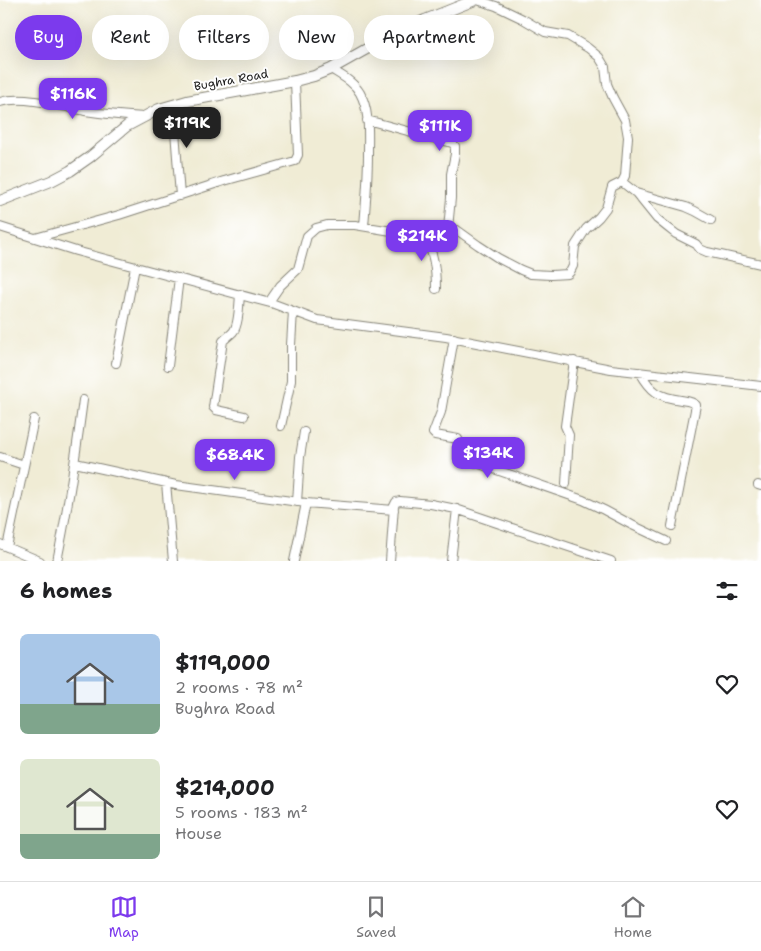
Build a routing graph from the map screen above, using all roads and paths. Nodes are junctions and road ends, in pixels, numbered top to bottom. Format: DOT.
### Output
graph roads {
  1 [pos="476,0"];
  2 [pos="331,69"];
  3 [pos="295,81"];
  4 [pos="0,102"];
  5 [pos="172,105"];
  6 [pos="144,117"];
  7 [pos="367,120"];
  8 [pos="622,182"];
  9 [pos="636,193"];
  10 [pos="180,196"];
  11 [pos="0,201"];
  12 [pos="712,220"];
  13 [pos="364,226"];
  14 [pos="0,227"];
  15 [pos="448,228"];
  16 [pos="424,232"];
  17 [pos="35,238"];
  18 [pos="761,264"];
  19 [pos="135,266"];
  20 [pos="179,278"];
  21 [pos="436,289"];
  22 [pos="240,294"];
  23 [pos="269,302"];
  24 [pos="293,311"];
  25 [pos="454,338"];
  26 [pos="574,361"];
  27 [pos="116,363"];
  28 [pos="168,366"];
  29 [pos="640,372"];
  30 [pos="761,386"];
  31 [pos="83,400"];
  32 [pos="244,416"];
  33 [pos="34,419"];
  34 [pos="281,426"];
  35 [pos="304,432"];
  36 [pos="0,457"];
  37 [pos="75,463"];
  38 [pos="24,465"];
  39 [pos="166,483"];
  40 [pos="566,484"];
  41 [pos="297,502"];
  42 [pos="306,503"];
  43 [pos="457,509"];
  44 [pos="394,510"];
  45 [pos="672,526"];
  46 [pos="666,542"];
  47 [pos="3,546"];
  48 [pos="40,561"];
  49 [pos="57,561"];
  50 [pos="173,561"];
  51 [pos="294,561"];
  52 [pos="390,561"];
  53 [pos="452,561"];
  54 [pos="610,561"];
  1 -- 2 [label="street, Bughra Road"];
  1 -- 8 [label="street"];
  2 -- 3 [label="street, Bughra Road"];
  2 -- 7 [label="street"];
  3 -- 5 [label="street, Bughra Road"];
  3 -- 10 [label="street"];
  4 -- 6 [label="street"];
  5 -- 6 [label="street, Bughra Road"];
  5 -- 10 [label="street"];
  6 -- 11 [label="street, Bughra Road"];
  7 -- 13 [label="street"];
  7 -- 15 [label="street"];
  8 -- 9 [label="street"];
  8 -- 15 [label="street"];
  9 -- 12 [label="street"];
  9 -- 18 [label="street"];
  10 -- 17 [label="street"];
  13 -- 16 [label="street"];
  13 -- 23 [label="street"];
  14 -- 17 [label="street"];
  15 -- 16 [label="street"];
  16 -- 21 [label="street"];
  17 -- 19 [label="street"];
  19 -- 20 [label="street"];
  19 -- 27 [label="street"];
  20 -- 22 [label="street"];
  20 -- 28 [label="street"];
  22 -- 23 [label="street"];
  22 -- 32 [label="street"];
  23 -- 24 [label="street"];
  24 -- 25 [label="street"];
  24 -- 34 [label="street"];
  25 -- 26 [label="street"];
  25 -- 46 [label="street"];
  26 -- 29 [label="street"];
  26 -- 40 [label="street"];
  29 -- 30 [label="street"];
  29 -- 45 [label="street"];
  31 -- 37 [label="street"];
  33 -- 38 [label="street"];
  35 -- 41 [label="street"];
  36 -- 38 [label="street"];
  37 -- 39 [label="street"];
  37 -- 49 [label="street"];
  38 -- 47 [label="street"];
  39 -- 41 [label="street"];
  39 -- 50 [label="street"];
  41 -- 42 [label="street"];
  42 -- 44 [label="street"];
  42 -- 51 [label="street"];
  43 -- 44 [label="street"];
  43 -- 53 [label="street"];
  43 -- 54 [label="street"];
  44 -- 52 [label="street"];
  47 -- 48 [label="street"];
}
